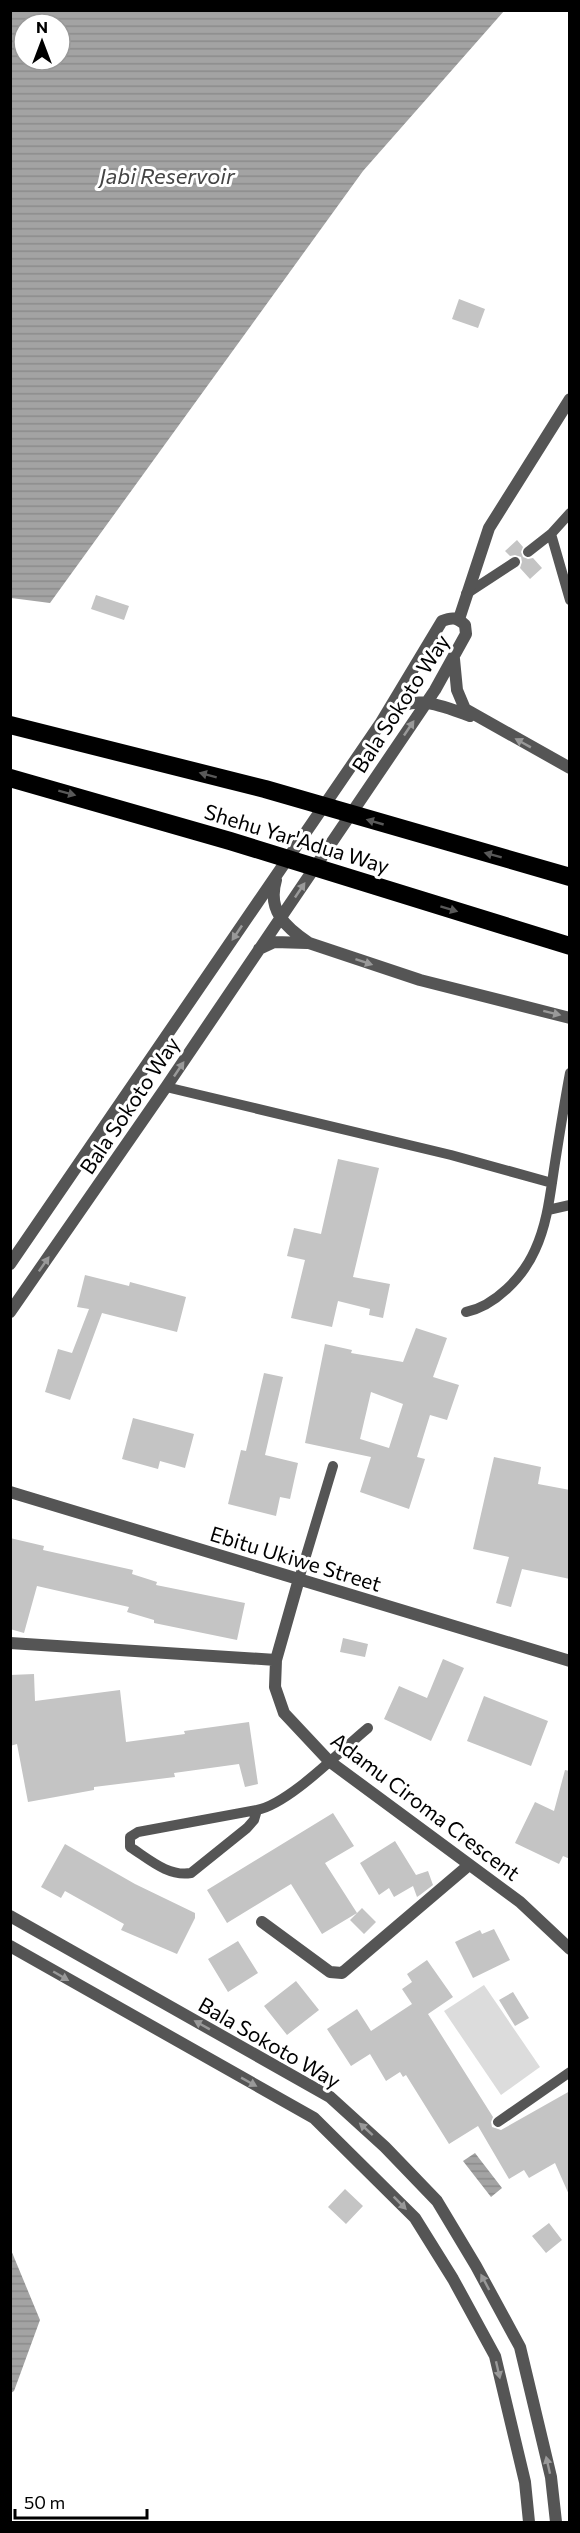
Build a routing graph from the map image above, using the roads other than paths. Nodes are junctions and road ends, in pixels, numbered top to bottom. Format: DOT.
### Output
graph roads {
  1 [pos="570,399"];
  2 [pos="570,513"];
  3 [pos="551,534"];
  4 [pos="528,552"];
  5 [pos="515,562"];
  6 [pos="466,594"];
  7 [pos="570,600"];
  8 [pos="459,619"];
  9 [pos="454,659"];
  10 [pos="426,702"];
  11 [pos="477,718"];
  12 [pos="380,724"];
  13 [pos="10,725"];
  14 [pos="570,768"];
  15 [pos="10,778"];
  16 [pos="278,873"];
  17 [pos="570,875"];
  18 [pos="281,919"];
  19 [pos="309,943"];
  20 [pos="570,946"];
  21 [pos="258,949"];
  22 [pos="570,1018"];
  23 [pos="570,1073"];
  24 [pos="166,1087"];
  25 [pos="552,1183"];
  26 [pos="570,1205"];
  27 [pos="548,1210"];
  28 [pos="12,1258"];
  29 [pos="10,1312"];
  30 [pos="466,1312"];
  31 [pos="333,1466"];
  32 [pos="10,1492"];
  33 [pos="299,1579"];
  34 [pos="10,1642"];
  35 [pos="276,1660"];
  36 [pos="570,1661"];
  37 [pos="368,1728"];
  38 [pos="328,1761"];
  39 [pos="256,1810"];
  40 [pos="469,1865"];
  41 [pos="10,1916"];
  42 [pos="262,1922"];
  43 [pos="10,1946"];
  44 [pos="570,1949"];
  45 [pos="570,2072"];
  46 [pos="498,2121"];
  47 [pos="529,2523"];
  48 [pos="556,2523"];
  1 -- 6 [label="street"];
  2 -- 3 [label="lane"];
  3 -- 4 [label="lane"];
  3 -- 7 [label="lane"];
  5 -- 6 [label="lane"];
  6 -- 8 [label="street"];
  8 -- 9 [label="street, Bala Sokoto Way"];
  8 -- 12 [label="street, Bala Sokoto Way"];
  9 -- 10 [label="street, Bala Sokoto Way"];
  9 -- 11 [label="street"];
  10 -- 11 [label="street"];
  10 -- 12 [label="street"];
  18 -- 10 [label="street, Bala Sokoto Way, one-way"];
  14 -- 11 [label="street, one-way"];
  12 -- 16 [label="street, Bala Sokoto Way"];
  17 -- 13 [label="highway, Shehu Yar'Adua Way, one-way"];
  15 -- 20 [label="highway, Shehu Yar'Adua Way, one-way"];
  16 -- 18 [label="street"];
  16 -- 28 [label="street, Bala Sokoto Way, one-way"];
  18 -- 19 [label="street"];
  18 -- 21 [label="street, Bala Sokoto Way"];
  19 -- 21 [label="street"];
  19 -- 22 [label="street, one-way"];
  24 -- 21 [label="street, Bala Sokoto Way, one-way"];
  23 -- 25 [label="lane"];
  24 -- 25 [label="lane"];
  29 -- 24 [label="street, Bala Sokoto Way, one-way"];
  25 -- 27 [label="lane"];
  26 -- 27 [label="lane"];
  27 -- 30 [label="lane"];
  31 -- 33 [label="lane"];
  32 -- 33 [label="street, Ebitu Ukiwe Street"];
  33 -- 35 [label="street, Adamu Ciroma Crescent"];
  33 -- 36 [label="street, Ebitu Ukiwe Street"];
  34 -- 35 [label="street"];
  35 -- 38 [label="street, Adamu Ciroma Crescent"];
  37 -- 38 [label="lane"];
  38 -- 39 [label="lane"];
  38 -- 40 [label="street, Adamu Ciroma Crescent"];
  39 -- 39 [label="lane"];
  40 -- 42 [label="street"];
  40 -- 44 [label="street, Adamu Ciroma Crescent"];
  48 -- 41 [label="street, Bala Sokoto Way, one-way"];
  43 -- 47 [label="street, one-way"];
  45 -- 46 [label="lane"];
}
